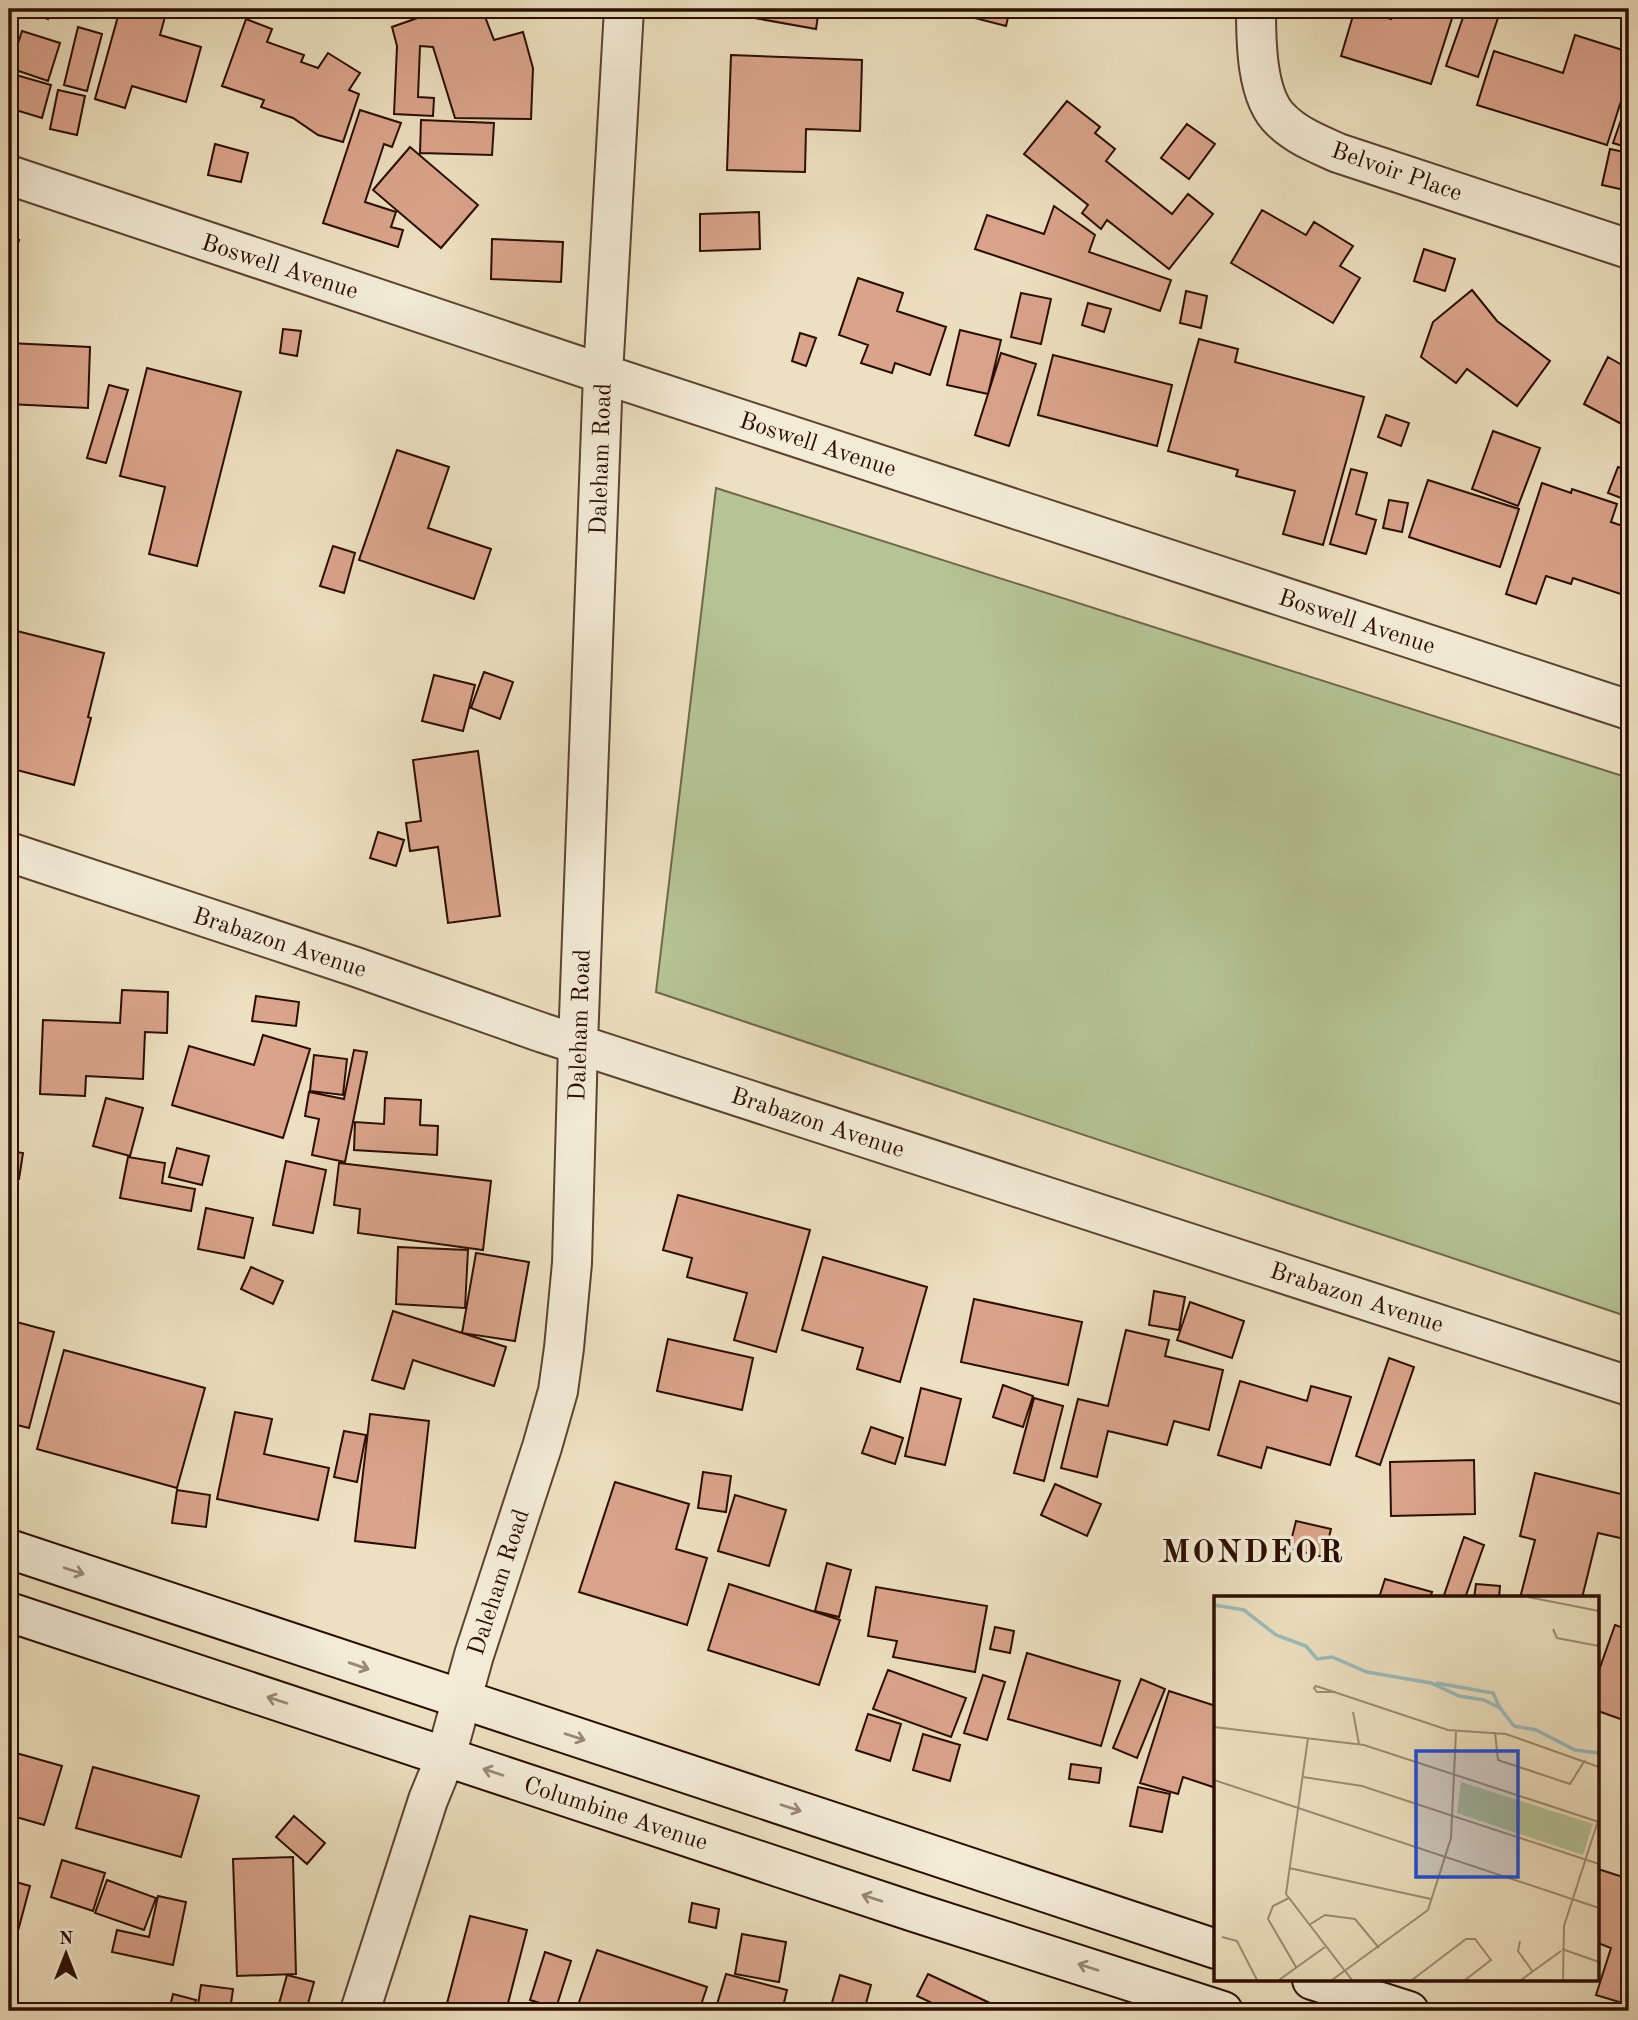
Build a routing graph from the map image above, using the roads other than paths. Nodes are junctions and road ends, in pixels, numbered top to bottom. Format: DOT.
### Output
graph roads {
  1 [pos="624,9"];
  2 [pos="1256,9"];
  3 [pos="9,175"];
  4 [pos="1629,249"];
  5 [pos="603,374"];
  6 [pos="1629,710"];
  7 [pos="9,852"];
  8 [pos="578,1044"];
  9 [pos="1629,1386"];
  10 [pos="9,1549"];
  11 [pos="9,1612"];
  12 [pos="461,1700"];
  13 [pos="446,1756"];
  14 [pos="1149,1927"];
  15 [pos="1214,1948"];
  16 [pos="1133,1981"];
  17 [pos="1318,1982"];
  18 [pos="360,2011"];
  19 [pos="1223,2011"];
  20 [pos="1409,2011"];
  1 -- 5 [label="street, Daleham Road"];
  2 -- 4 [label="street, Belvoir Place"];
  3 -- 5 [label="street, Boswell Avenue"];
  5 -- 6 [label="street, Boswell Avenue"];
  5 -- 8 [label="street, Daleham Road"];
  7 -- 8 [label="street, Brabazon Avenue"];
  8 -- 9 [label="street, Brabazon Avenue"];
  8 -- 12 [label="street, Daleham Road"];
  10 -- 12 [label="street, one-way"];
  13 -- 11 [label="street, Columbine Avenue, one-way"];
  12 -- 13 [label="street, Daleham Road"];
  12 -- 14 [label="street, one-way"];
  16 -- 13 [label="street, Columbine Avenue, one-way"];
  13 -- 18 [label="street, Daleham Road"];
  14 -- 15 [label="street"];
  14 -- 16 [label="street"];
  16 -- 19 [label="street, Columbine Avenue"];
  17 -- 20 [label="street"];
}
